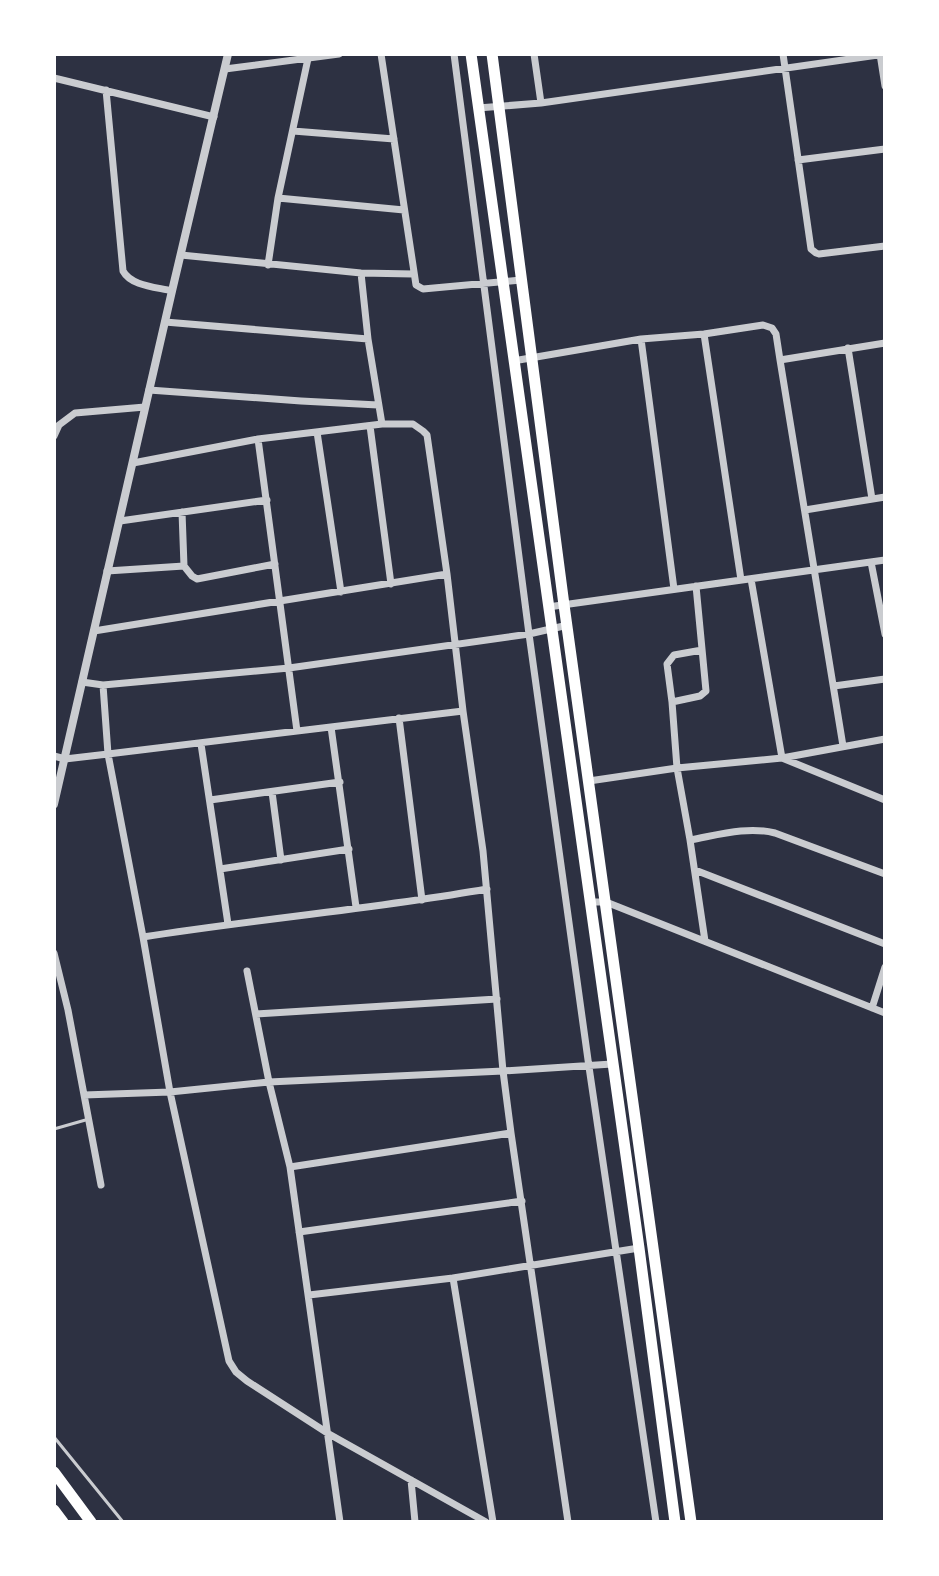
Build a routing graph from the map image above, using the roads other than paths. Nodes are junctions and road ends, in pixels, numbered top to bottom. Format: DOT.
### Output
graph roads {
  1 [pos="228,54"];
  2 [pos="339,54"];
  3 [pos="381,54"];
  4 [pos="454,54"];
  5 [pos="471,54"];
  6 [pos="492,54"];
  7 [pos="534,54"];
  8 [pos="783,54"];
  9 [pos="882,54"];
  10 [pos="309,56"];
  11 [pos="785,68"];
  12 [pos="225,69"];
  13 [pos="54,78"];
  14 [pos="885,86"];
  15 [pos="106,90"];
  16 [pos="541,103"];
  17 [pos="498,106"];
  18 [pos="478,108"];
  19 [pos="214,117"];
  20 [pos="293,131"];
  21 [pos="394,139"];
  22 [pos="885,149"];
  23 [pos="798,160"];
  24 [pos="278,198"];
  25 [pos="404,210"];
  26 [pos="885,246"];
  27 [pos="181,255"];
  28 [pos="268,265"];
  29 [pos="361,273"];
  30 [pos="413,274"];
  31 [pos="521,280"];
  32 [pos="504,282"];
  33 [pos="484,285"];
  34 [pos="172,291"];
  35 [pos="165,322"];
  36 [pos="704,334"];
  37 [pos="368,339"];
  38 [pos="641,339"];
  39 [pos="885,343"];
  40 [pos="848,348"];
  41 [pos="532,358"];
  42 [pos="780,360"];
  43 [pos="513,361"];
  44 [pos="149,390"];
  45 [pos="518,396"];
  46 [pos="500,398"];
  47 [pos="378,405"];
  48 [pos="145,407"];
  49 [pos="382,424"];
  50 [pos="370,426"];
  51 [pos="317,432"];
  52 [pos="54,436"];
  53 [pos="258,439"];
  54 [pos="133,463"];
  55 [pos="885,497"];
  56 [pos="872,499"];
  57 [pos="267,500"];
  58 [pos="805,510"];
  59 [pos="182,512"];
  60 [pos="120,521"];
  61 [pos="885,560"];
  62 [pos="871,562"];
  63 [pos="275,564"];
  64 [pos="184,566"];
  65 [pos="815,570"];
  66 [pos="107,571"];
  67 [pos="447,574"];
  68 [pos="751,579"];
  69 [pos="741,580"];
  70 [pos="391,584"];
  71 [pos="696,586"];
  72 [pos="674,589"];
  73 [pos="341,592"];
  74 [pos="280,602"];
  75 [pos="564,605"];
  76 [pos="548,607"];
  77 [pos="568,625"];
  78 [pos="551,629"];
  79 [pos="94,631"];
  80 [pos="529,634"];
  81 [pos="885,634"];
  82 [pos="455,643"];
  83 [pos="702,650"];
  84 [pos="289,668"];
  85 [pos="885,679"];
  86 [pos="82,682"];
  87 [pos="103,685"];
  88 [pos="834,686"];
  89 [pos="672,702"];
  90 [pos="463,711"];
  91 [pos="399,718"];
  92 [pos="331,727"];
  93 [pos="297,731"];
  94 [pos="885,739"];
  95 [pos="201,744"];
  96 [pos="843,746"];
  97 [pos="108,754"];
  98 [pos="54,756"];
  99 [pos="782,758"];
  100 [pos="65,759"];
  101 [pos="677,768"];
  102 [pos="589,781"];
  103 [pos="340,782"];
  104 [pos="272,792"];
  105 [pos="210,800"];
  106 [pos="885,800"];
  107 [pos="54,804"];
  108 [pos="690,840"];
  109 [pos="349,849"];
  110 [pos="281,860"];
  111 [pos="220,869"];
  112 [pos="695,870"];
  113 [pos="885,874"];
  114 [pos="487,889"];
  115 [pos="422,900"];
  116 [pos="589,902"];
  117 [pos="606,902"];
  118 [pos="356,907"];
  119 [pos="228,924"];
  120 [pos="143,937"];
  121 [pos="705,941"];
  122 [pos="885,944"];
  123 [pos="54,953"];
  124 [pos="885,967"];
  125 [pos="247,971"];
  126 [pos="497,999"];
  127 [pos="872,1008"];
  128 [pos="885,1013"];
  129 [pos="256,1014"];
  130 [pos="612,1064"];
  131 [pos="589,1067"];
  132 [pos="503,1071"];
  133 [pos="269,1082"];
  134 [pos="170,1092"];
  135 [pos="84,1095"];
  136 [pos="89,1119"];
  137 [pos="54,1129"];
  138 [pos="511,1133"];
  139 [pos="290,1167"];
  140 [pos="101,1185"];
  141 [pos="522,1201"];
  142 [pos="299,1232"];
  143 [pos="639,1248"];
  144 [pos="617,1252"];
  145 [pos="531,1264"];
  146 [pos="453,1278"];
  147 [pos="309,1295"];
  148 [pos="329,1434"];
  149 [pos="54,1437"];
  150 [pos="54,1472"];
  151 [pos="411,1480"];
  152 [pos="54,1510"];
  153 [pos="63,1522"];
  154 [pos="91,1522"];
  155 [pos="123,1522"];
  156 [pos="340,1522"];
  157 [pos="415,1522"];
  158 [pos="486,1522"];
  159 [pos="493,1522"];
  160 [pos="568,1522"];
  161 [pos="656,1522"];
  162 [pos="675,1522"];
  163 [pos="691,1522"];
  1 -- 12 [label="street"];
  2 -- 10 [label="street"];
  3 -- 21 [label="street"];
  4 -- 33 [label="street"];
  5 -- 18 [label="main road"];
  6 -- 17 [label="main road"];
  7 -- 16 [label="street"];
  8 -- 11 [label="street"];
  9 -- 11 [label="street"];
  9 -- 14 [label="street"];
  10 -- 12 [label="street"];
  10 -- 20 [label="street"];
  11 -- 16 [label="street"];
  11 -- 23 [label="street"];
  12 -- 19 [label="street"];
  13 -- 15 [label="street"];
  15 -- 19 [label="street"];
  15 -- 34 [label="street"];
  16 -- 17 [label="street"];
  17 -- 18 [label="street"];
  17 -- 31 [label="main road"];
  18 -- 32 [label="main road"];
  19 -- 27 [label="street"];
  20 -- 21 [label="street"];
  20 -- 24 [label="street"];
  21 -- 25 [label="street"];
  22 -- 23 [label="street"];
  23 -- 26 [label="street"];
  24 -- 25 [label="street"];
  24 -- 28 [label="street"];
  25 -- 30 [label="street"];
  27 -- 28 [label="street"];
  27 -- 34 [label="street"];
  28 -- 29 [label="street"];
  29 -- 30 [label="street"];
  29 -- 37 [label="street"];
  30 -- 33 [label="street"];
  31 -- 32 [label="street"];
  31 -- 41 [label="main road"];
  32 -- 33 [label="street"];
  32 -- 43 [label="main road"];
  33 -- 46 [label="street"];
  34 -- 35 [label="street"];
  35 -- 37 [label="street"];
  35 -- 44 [label="street"];
  36 -- 38 [label="street"];
  36 -- 42 [label="street"];
  36 -- 69 [label="street"];
  37 -- 47 [label="street"];
  38 -- 41 [label="street"];
  38 -- 72 [label="street"];
  39 -- 40 [label="street"];
  40 -- 42 [label="street"];
  40 -- 56 [label="street"];
  41 -- 43 [label="street"];
  41 -- 75 [label="main road"];
  42 -- 58 [label="street"];
  43 -- 45 [label="main road"];
  44 -- 47 [label="street"];
  44 -- 48 [label="street"];
  45 -- 46 [label="street"];
  45 -- 76 [label="main road"];
  46 -- 80 [label="street"];
  47 -- 49 [label="street"];
  48 -- 52 [label="street"];
  48 -- 54 [label="street"];
  49 -- 50 [label="street"];
  49 -- 67 [label="street"];
  50 -- 51 [label="street"];
  50 -- 70 [label="street"];
  51 -- 53 [label="street"];
  51 -- 73 [label="street"];
  53 -- 54 [label="street"];
  53 -- 57 [label="street"];
  54 -- 60 [label="street"];
  55 -- 56 [label="street"];
  56 -- 58 [label="street"];
  57 -- 59 [label="street"];
  57 -- 63 [label="street"];
  58 -- 65 [label="street"];
  59 -- 60 [label="street"];
  59 -- 64 [label="street"];
  60 -- 66 [label="street"];
  61 -- 62 [label="street"];
  62 -- 65 [label="street"];
  62 -- 81 [label="street"];
  63 -- 64 [label="street"];
  63 -- 74 [label="street"];
  64 -- 66 [label="street"];
  65 -- 68 [label="street"];
  65 -- 88 [label="street"];
  66 -- 79 [label="street"];
  67 -- 70 [label="street"];
  67 -- 82 [label="street"];
  68 -- 69 [label="street"];
  68 -- 99 [label="street"];
  69 -- 71 [label="street"];
  70 -- 73 [label="street"];
  71 -- 72 [label="street"];
  71 -- 83 [label="street"];
  72 -- 75 [label="street"];
  73 -- 74 [label="street"];
  74 -- 79 [label="street"];
  74 -- 84 [label="street"];
  75 -- 76 [label="street"];
  75 -- 77 [label="main road"];
  76 -- 78 [label="main road"];
  77 -- 78 [label="street"];
  77 -- 102 [label="main road"];
  78 -- 80 [label="street"];
  78 -- 116 [label="main road"];
  79 -- 86 [label="street"];
  80 -- 82 [label="street"];
  80 -- 131 [label="street"];
  82 -- 84 [label="street"];
  82 -- 90 [label="street"];
  83 -- 89 [label="street"];
  83 -- 89 [label="street"];
  84 -- 87 [label="street"];
  84 -- 93 [label="street"];
  85 -- 88 [label="street"];
  86 -- 87 [label="street"];
  86 -- 100 [label="street"];
  87 -- 97 [label="street"];
  88 -- 96 [label="street"];
  89 -- 101 [label="street"];
  90 -- 91 [label="street"];
  90 -- 114 [label="street"];
  91 -- 92 [label="street"];
  91 -- 115 [label="street"];
  92 -- 93 [label="street"];
  92 -- 103 [label="street"];
  93 -- 95 [label="street"];
  94 -- 96 [label="street"];
  95 -- 97 [label="street"];
  95 -- 105 [label="street"];
  96 -- 99 [label="street"];
  97 -- 100 [label="street"];
  97 -- 120 [label="street"];
  98 -- 100 [label="street"];
  99 -- 101 [label="street"];
  99 -- 106 [label="street"];
  100 -- 107 [label="street"];
  101 -- 102 [label="street"];
  101 -- 108 [label="street"];
  102 -- 117 [label="main road"];
  103 -- 104 [label="street"];
  103 -- 109 [label="street"];
  104 -- 105 [label="street"];
  104 -- 110 [label="street"];
  105 -- 111 [label="street"];
  108 -- 112 [label="street"];
  108 -- 113 [label="street"];
  109 -- 110 [label="street"];
  109 -- 118 [label="street"];
  110 -- 111 [label="street"];
  111 -- 119 [label="street"];
  112 -- 121 [label="street"];
  112 -- 122 [label="street"];
  114 -- 115 [label="street"];
  114 -- 126 [label="street"];
  115 -- 118 [label="street"];
  116 -- 117 [label="street"];
  116 -- 130 [label="main road"];
  117 -- 121 [label="street"];
  117 -- 163 [label="main road"];
  118 -- 119 [label="street"];
  119 -- 120 [label="street"];
  120 -- 134 [label="street"];
  121 -- 127 [label="street"];
  123 -- 135 [label="street"];
  124 -- 127 [label="street"];
  125 -- 129 [label="street"];
  126 -- 129 [label="street"];
  126 -- 132 [label="street"];
  127 -- 128 [label="street"];
  129 -- 133 [label="street"];
  130 -- 131 [label="street"];
  130 -- 143 [label="main road"];
  131 -- 132 [label="street"];
  131 -- 144 [label="street"];
  132 -- 133 [label="street"];
  132 -- 138 [label="street"];
  133 -- 134 [label="street"];
  133 -- 139 [label="street"];
  134 -- 135 [label="street"];
  134 -- 148 [label="street"];
  135 -- 136 [label="street"];
  136 -- 137 [label="lane"];
  136 -- 140 [label="street"];
  138 -- 139 [label="street"];
  138 -- 141 [label="street"];
  139 -- 142 [label="street"];
  141 -- 142 [label="street"];
  141 -- 145 [label="street"];
  142 -- 147 [label="street"];
  143 -- 144 [label="street"];
  143 -- 162 [label="main road"];
  144 -- 145 [label="street"];
  144 -- 161 [label="street"];
  145 -- 146 [label="street"];
  145 -- 160 [label="street"];
  146 -- 147 [label="street"];
  146 -- 159 [label="street"];
  147 -- 148 [label="street"];
  148 -- 151 [label="street"];
  148 -- 156 [label="street"];
  149 -- 155 [label="lane"];
  150 -- 154 [label="main road"];
  151 -- 157 [label="street"];
  151 -- 158 [label="street"];
  152 -- 153 [label="main road"];
}
